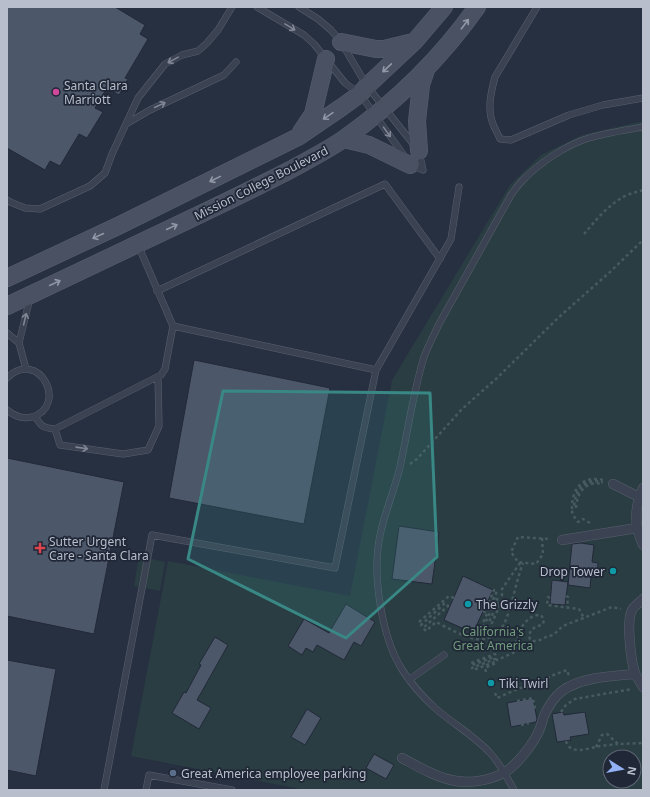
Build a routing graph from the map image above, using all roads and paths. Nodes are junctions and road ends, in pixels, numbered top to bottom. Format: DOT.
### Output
graph roads {
  1 [pos="232,7"];
  2 [pos="257,7"];
  3 [pos="299,7"];
  4 [pos="444,7"];
  5 [pos="477,7"];
  6 [pos="537,7"];
  7 [pos="416,41"];
  8 [pos="341,42"];
  9 [pos="326,60"];
  10 [pos="236,62"];
  11 [pos="427,68"];
  12 [pos="363,90"];
  13 [pos="643,98"];
  14 [pos="379,112"];
  15 [pos="126,124"];
  16 [pos="643,127"];
  17 [pos="298,137"];
  18 [pos="344,139"];
  19 [pos="414,158"];
  20 [pos="459,187"];
  21 [pos="643,190"];
  22 [pos="7,200"];
  23 [pos="584,234"];
  24 [pos="643,240"];
  25 [pos="137,244"];
  26 [pos="440,259"];
  27 [pos="7,278"];
  28 [pos="157,290"];
  29 [pos="30,295"];
  30 [pos="7,306"];
  31 [pos="173,326"];
  32 [pos="7,333"];
  33 [pos="19,343"];
  34 [pos="26,369"];
  35 [pos="376,370"];
  36 [pos="158,377"];
  37 [pos="7,378"];
  38 [pos="7,410"];
  39 [pos="35,416"];
  40 [pos="55,428"];
  41 [pos="400,468"];
  42 [pos="613,484"];
  43 [pos="643,488"];
  44 [pos="639,497"];
  45 [pos="576,508"];
  46 [pos="573,511"];
  47 [pos="594,524"];
  48 [pos="637,528"];
  49 [pos="562,540"];
  50 [pos="643,545"];
  51 [pos="522,563"];
  52 [pos="566,596"];
  53 [pos="454,598"];
  54 [pos="550,598"];
  55 [pos="643,599"];
  56 [pos="567,607"];
  57 [pos="483,611"];
  58 [pos="631,612"];
  59 [pos="584,618"];
  60 [pos="444,655"];
  61 [pos="567,670"];
  62 [pos="486,672"];
  63 [pos="636,674"];
  64 [pos="410,680"];
  65 [pos="639,688"];
  66 [pos="495,693"];
  67 [pos="517,701"];
  68 [pos="535,710"];
  69 [pos="561,712"];
  70 [pos="566,741"];
  71 [pos="643,743"];
  72 [pos="618,744"];
  73 [pos="596,747"];
  74 [pos="402,758"];
  75 [pos="504,773"];
  76 [pos="104,790"];
  77 [pos="146,790"];
  78 [pos="232,790"];
  79 [pos="514,790"];
  1 -- 15 [label="lane, one-way"];
  2 -- 9 [label="lane, one-way"];
  3 -- 8 [label="lane"];
  4 -- 7 [label="main road, Mission College Boulevard"];
  11 -- 5 [label="main road, Mission College Boulevard, one-way"];
  6 -- 13 [label="lane"];
  7 -- 8 [label="main road"];
  7 -- 12 [label="main road, Mission College Boulevard, one-way"];
  8 -- 12 [label="lane"];
  9 -- 12 [label="lane"];
  9 -- 17 [label="main road"];
  15 -- 10 [label="lane, one-way"];
  11 -- 14 [label="main road, Mission College Boulevard"];
  11 -- 19 [label="main road"];
  12 -- 14 [label="lane"];
  12 -- 14 [label="lane"];
  12 -- 17 [label="main road, Mission College Boulevard, one-way"];
  14 -- 18 [label="main road, Mission College Boulevard"];
  14 -- 19 [label="lane"];
  14 -- 19 [label="lane, one-way"];
  15 -- 22 [label="lane"];
  16 -- 41 [label="lane"];
  17 -- 27 [label="main road, Mission College Boulevard, one-way"];
  18 -- 19 [label="main road"];
  25 -- 18 [label="main road, Mission College Boulevard, one-way"];
  20 -- 26 [label="lane"];
  21 -- 23 [label="path"];
  24 -- 41 [label="path"];
  25 -- 28 [label="lane"];
  29 -- 25 [label="main road, Mission College Boulevard, one-way"];
  26 -- 28 [label="lane"];
  26 -- 35 [label="lane"];
  28 -- 31 [label="lane"];
  29 -- 30 [label="main road, Mission College Boulevard"];
  33 -- 29 [label="lane, one-way"];
  31 -- 35 [label="lane"];
  31 -- 36 [label="lane"];
  32 -- 33 [label="lane"];
  33 -- 34 [label="lane"];
  34 -- 37 [label="lane"];
  34 -- 39 [label="lane"];
  35 -- 76 [label="lane"];
  36 -- 40 [label="lane"];
  40 -- 36 [label="lane, one-way"];
  38 -- 39 [label="lane"];
  39 -- 40 [label="lane"];
  41 -- 64 [label="lane"];
  42 -- 44 [label="street"];
  42 -- 45 [label="path"];
  43 -- 44 [label="street"];
  44 -- 48 [label="street"];
  46 -- 47 [label="path"];
  48 -- 49 [label="street"];
  48 -- 50 [label="street"];
  51 -- 51 [label="path"];
  51 -- 53 [label="path"];
  51 -- 57 [label="path"];
  52 -- 56 [label="path"];
  54 -- 56 [label="path"];
  55 -- 58 [label="street"];
  56 -- 59 [label="path"];
  58 -- 59 [label="path"];
  58 -- 63 [label="street"];
  59 -- 62 [label="path"];
  60 -- 64 [label="lane"];
  61 -- 66 [label="path"];
  63 -- 65 [label="street"];
  63 -- 75 [label="street"];
  64 -- 75 [label="lane"];
  65 -- 69 [label="path"];
  67 -- 68 [label="path"];
  70 -- 73 [label="path"];
  71 -- 72 [label="path"];
  72 -- 73 [label="path"];
  72 -- 73 [label="path"];
  74 -- 75 [label="street"];
  75 -- 79 [label="lane"];
  77 -- 78 [label="lane"];
}
